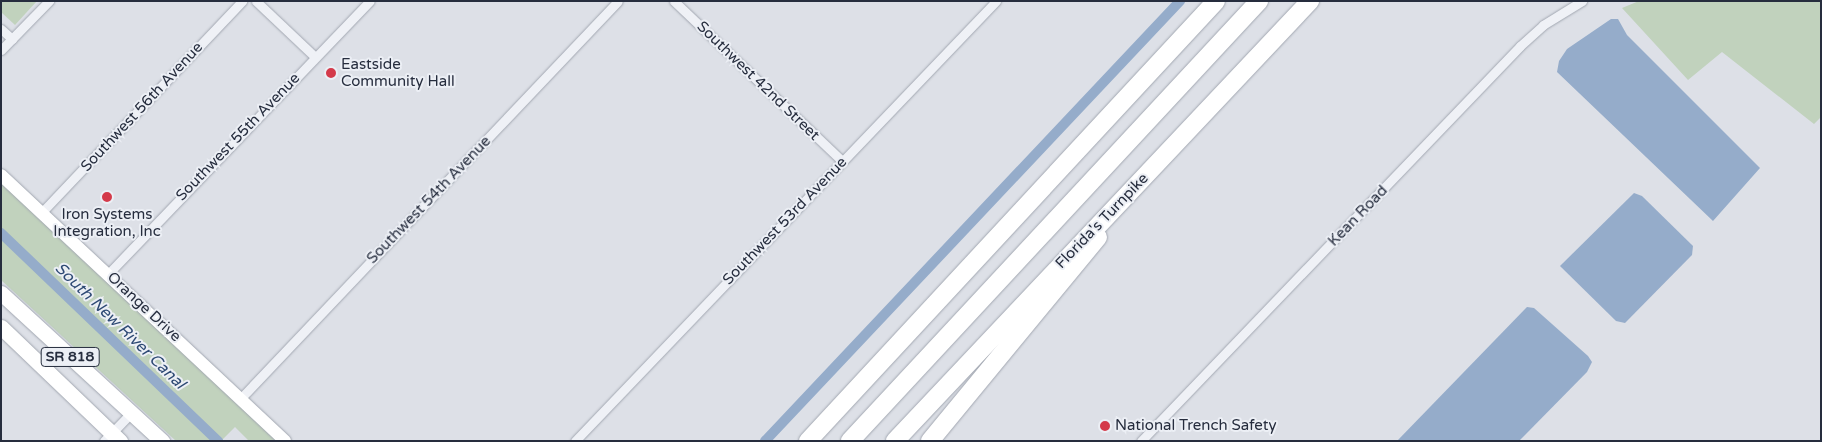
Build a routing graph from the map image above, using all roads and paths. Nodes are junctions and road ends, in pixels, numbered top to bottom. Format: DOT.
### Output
graph roads {
  1 [pos="49,1"];
  2 [pos="242,1"];
  3 [pos="256,1"];
  4 [pos="370,1"];
  5 [pos="618,1"];
  6 [pos="674,1"];
  7 [pos="996,1"];
  8 [pos="1216,1"];
  9 [pos="1259,1"];
  10 [pos="1310,1"];
  11 [pos="1582,1"];
  12 [pos="1,29"];
  13 [pos="12,39"];
  14 [pos="1,50"];
  15 [pos="315,57"];
  16 [pos="842,161"];
  17 [pos="1,175"];
  18 [pos="1124,200"];
  19 [pos="42,212"];
  20 [pos="108,274"];
  21 [pos="1,293"];
  22 [pos="1,327"];
  23 [pos="241,398"];
  24 [pos="131,413"];
  25 [pos="112,438"];
  26 [pos="162,441"];
  27 [pos="285,441"];
  28 [pos="575,441"];
  29 [pos="808,441"];
  30 [pos="850,441"];
  31 [pos="894,441"];
  32 [pos="930,441"];
  33 [pos="1141,441"];
  1 -- 13 [label="street"];
  2 -- 19 [label="street, Southwest 56th Avenue"];
  3 -- 15 [label="street"];
  4 -- 15 [label="street, Southwest 55th Avenue"];
  5 -- 23 [label="street, Southwest 54th Avenue"];
  6 -- 16 [label="street, Southwest 42nd Street"];
  7 -- 16 [label="street, Southwest 53rd Avenue"];
  8 -- 29 [label="highway"];
  9 -- 30 [label="highway"];
  10 -- 18 [label="highway, Florida's Turnpike"];
  11 -- 33 [label="street, Kean Road"];
  12 -- 13 [label="street"];
  13 -- 14 [label="street"];
  15 -- 20 [label="street, Southwest 55th Avenue"];
  16 -- 28 [label="street, Southwest 53rd Avenue"];
  17 -- 19 [label="street, Orange Drive"];
  18 -- 31 [label="highway, Florida's Turnpike"];
  18 -- 32 [label="highway"];
  19 -- 20 [label="street, Orange Drive"];
  20 -- 23 [label="street, Orange Drive"];
  21 -- 24 [label="main road, SR 818"];
  22 -- 25 [label="main road, SR 818"];
  23 -- 27 [label="street, Orange Drive"];
  24 -- 25 [label="street"];
  24 -- 26 [label="main road, SR 818"];
}
